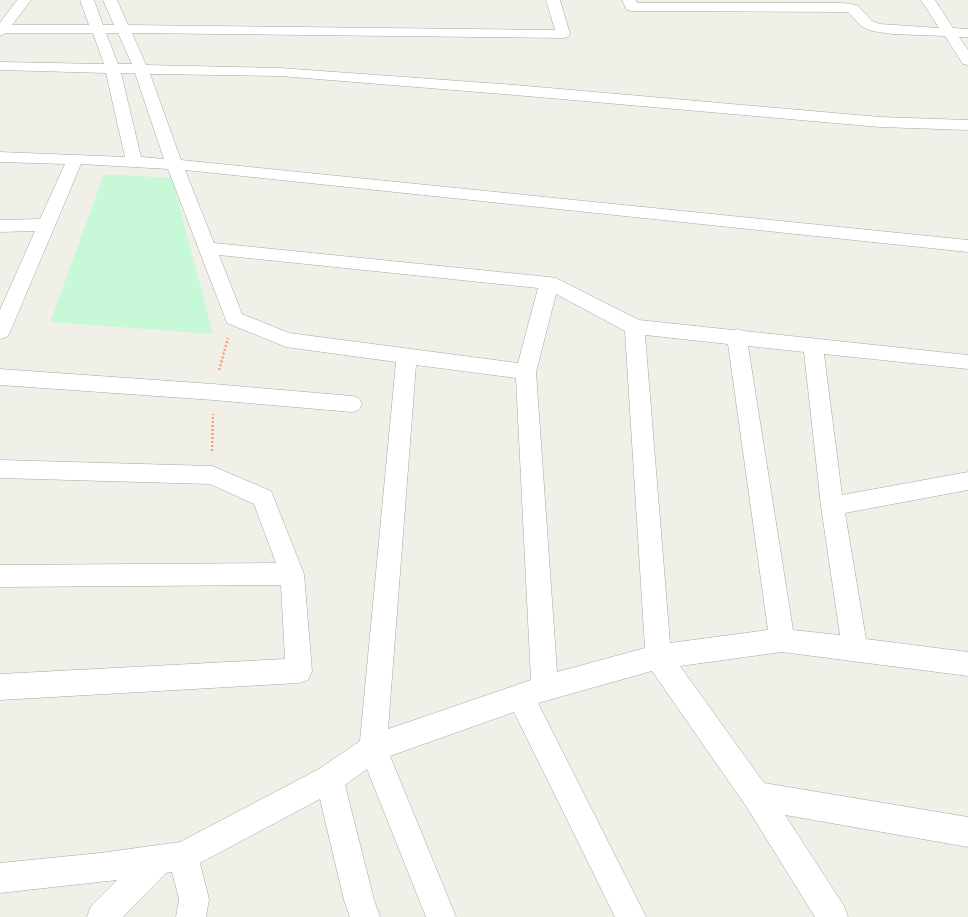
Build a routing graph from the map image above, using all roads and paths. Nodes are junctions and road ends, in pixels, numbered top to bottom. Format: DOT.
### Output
graph roads {
  1 [pos="24,0"];
  2 [pos="87,0"];
  3 [pos="110,0"];
  4 [pos="553,0"];
  5 [pos="629,0"];
  6 [pos="928,0"];
  7 [pos="777,3"];
  8 [pos="97,29"];
  9 [pos="124,29"];
  10 [pos="1,31"];
  11 [pos="949,32"];
  12 [pos="968,33"];
  13 [pos="968,61"];
  14 [pos="0,66"];
  15 [pos="113,69"];
  16 [pos="141,69"];
  17 [pos="968,125"];
  18 [pos="0,157"];
  19 [pos="75,159"];
  20 [pos="134,162"];
  21 [pos="174,164"];
  22 [pos="46,225"];
  23 [pos="0,226"];
  24 [pos="968,246"];
  25 [pos="207,248"];
  26 [pos="549,282"];
  27 [pos="0,289"];
  28 [pos="19,289"];
  29 [pos="234,318"];
  30 [pos="635,326"];
  31 [pos="0,332"];
  32 [pos="737,336"];
  33 [pos="813,345"];
  34 [pos="407,356"];
  35 [pos="968,362"];
  36 [pos="526,372"];
  37 [pos="0,377"];
  38 [pos="213,392"];
  39 [pos="352,404"];
  40 [pos="0,469"];
  41 [pos="212,475"];
  42 [pos="968,480"];
  43 [pos="832,506"];
  44 [pos="292,574"];
  45 [pos="0,576"];
  46 [pos="782,640"];
  47 [pos="854,648"];
  48 [pos="658,657"];
  49 [pos="968,664"];
  50 [pos="0,687"];
  51 [pos="533,693"];
  52 [pos="373,748"];
  53 [pos="329,779"];
  54 [pos="756,796"];
  55 [pos="968,832"];
  56 [pos="170,858"];
  57 [pos="0,878"];
  58 [pos="361,911"];
  59 [pos="102,917"];
  60 [pos="191,917"];
  61 [pos="441,917"];
  62 [pos="631,917"];
  63 [pos="833,917"];
  1 -- 10 [label="street"];
  2 -- 8 [label="street"];
  3 -- 9 [label="street"];
  4 -- 9 [label="street"];
  5 -- 7 [label="street"];
  6 -- 11 [label="street"];
  7 -- 11 [label="street"];
  8 -- 9 [label="street"];
  8 -- 10 [label="street"];
  8 -- 15 [label="street"];
  9 -- 16 [label="street"];
  11 -- 12 [label="street"];
  11 -- 13 [label="street"];
  14 -- 15 [label="street"];
  15 -- 16 [label="street"];
  15 -- 20 [label="street"];
  16 -- 17 [label="street"];
  16 -- 21 [label="street"];
  18 -- 19 [label="street"];
  19 -- 20 [label="street"];
  19 -- 22 [label="street"];
  20 -- 21 [label="street"];
  21 -- 24 [label="street"];
  21 -- 25 [label="street"];
  22 -- 23 [label="street"];
  22 -- 28 [label="street"];
  25 -- 26 [label="street"];
  25 -- 29 [label="street"];
  26 -- 30 [label="street"];
  26 -- 36 [label="street"];
  27 -- 28 [label="street"];
  28 -- 31 [label="street"];
  29 -- 34 [label="street"];
  29 -- 38 [label="path"];
  30 -- 32 [label="street"];
  30 -- 48 [label="street"];
  32 -- 33 [label="street"];
  32 -- 46 [label="street"];
  33 -- 35 [label="street"];
  33 -- 43 [label="street"];
  34 -- 36 [label="street"];
  34 -- 52 [label="street"];
  36 -- 51 [label="street"];
  37 -- 38 [label="street"];
  38 -- 39 [label="street"];
  38 -- 41 [label="path"];
  40 -- 41 [label="street"];
  41 -- 44 [label="street"];
  42 -- 43 [label="street"];
  43 -- 47 [label="street"];
  44 -- 45 [label="street"];
  44 -- 50 [label="street"];
  46 -- 47 [label="street"];
  46 -- 48 [label="street"];
  47 -- 49 [label="street"];
  48 -- 51 [label="street"];
  48 -- 54 [label="street"];
  51 -- 52 [label="street"];
  51 -- 62 [label="street"];
  52 -- 53 [label="street"];
  52 -- 61 [label="street"];
  53 -- 56 [label="street"];
  53 -- 58 [label="street"];
  54 -- 55 [label="street"];
  54 -- 63 [label="street"];
  56 -- 57 [label="street"];
  56 -- 59 [label="street"];
  56 -- 60 [label="street"];
}
